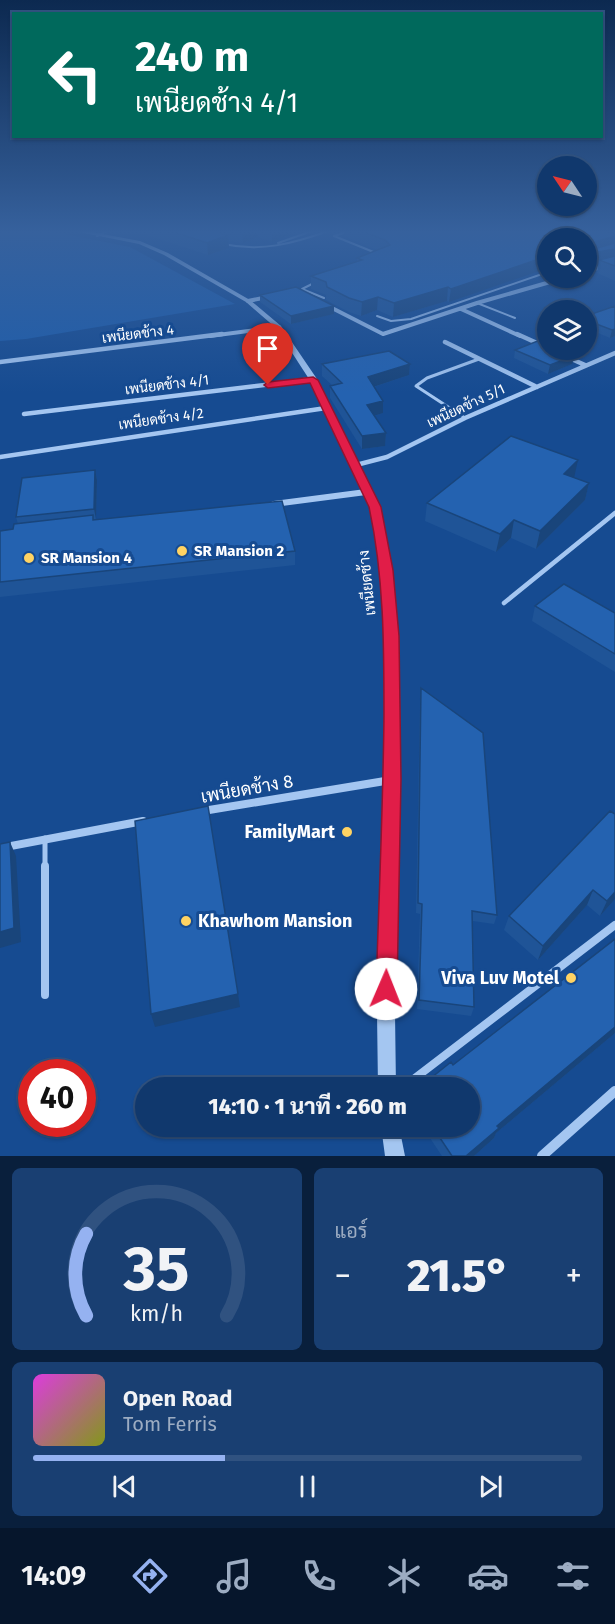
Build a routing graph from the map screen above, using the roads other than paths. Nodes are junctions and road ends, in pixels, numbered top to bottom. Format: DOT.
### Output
graph roads {
  1 [pos="220,285"];
  2 [pos="311,285"];
  3 [pos="510,285"];
  4 [pos="537,286"];
  5 [pos="297,290"];
  6 [pos="278,295"];
  7 [pos="324,298"];
  8 [pos="248,301"];
  9 [pos="477,303"];
  10 [pos="460,309"];
  11 [pos="377,316"];
  12 [pos="515,318"];
  13 [pos="279,327"];
  14 [pos="445,342"];
  15 [pos="537,343"];
  16 [pos="615,353"];
  17 [pos="479,359"];
  18 [pos="575,360"];
  19 [pos="0,362"];
  20 [pos="585,365"];
  21 [pos="313,380"];
  22 [pos="537,387"];
  23 [pos="326,408"];
  24 [pos="24,414"];
  25 [pos="465,418"];
  26 [pos="0,457"];
  27 [pos="356,465"];
  28 [pos="366,492"];
  29 [pos="264,506"];
  30 [pos="615,513"];
  31 [pos="504,603"];
  32 [pos="392,779"];
  33 [pos="195,812"];
  34 [pos="149,820"];
  35 [pos="45,838"];
  36 [pos="0,848"];
  37 [pos="615,925"];
  38 [pos="45,995"];
  39 [pos="387,1077"];
  40 [pos="416,1077"];
  41 [pos="615,1091"];
  42 [pos="392,1137"];
  43 [pos="395,1156"];
  44 [pos="542,1156"];
  1 -- 8 [label="street, เพนียดช้าง"];
  2 -- 7 [label="lane"];
  3 -- 11 [label="lane"];
  4 -- 9 [label="street"];
  5 -- 10 [label="street"];
  6 -- 8 [label="street"];
  8 -- 13 [label="street, เพนียดช้าง"];
  9 -- 10 [label="street"];
  9 -- 12 [label="lane"];
  10 -- 15 [label="street"];
  13 -- 19 [label="street, เพนียดช้าง 4"];
  13 -- 21 [label="street, เพนียดช้าง"];
  14 -- 17 [label="street"];
  16 -- 20 [label="street, เพนียดช้าง 5/1"];
  17 -- 22 [label="street"];
  17 -- 25 [label="lane"];
  18 -- 20 [label="street"];
  20 -- 22 [label="street, เพนียดช้าง 5/1"];
  21 -- 23 [label="street, เพนียดช้าง"];
  21 -- 24 [label="street, เพนียดช้าง 4/1"];
  22 -- 25 [label="street, เพนียดช้าง 5/1"];
  23 -- 26 [label="street, เพนียดช้าง 4/2"];
  23 -- 27 [label="street, เพนียดช้าง"];
  25 -- 27 [label="street, เพนียดช้าง 5/1"];
  27 -- 28 [label="street, เพนียดช้าง"];
  28 -- 29 [label="street"];
  28 -- 32 [label="street, เพนียดช้าง"];
  30 -- 31 [label="lane"];
  32 -- 33 [label="street, เพนียดช้าง 8"];
  32 -- 39 [label="street, เพนียดช้าง"];
  34 -- 35 [label="street"];
  35 -- 36 [label="street"];
  35 -- 38 [label="lane"];
  37 -- 40 [label="lane"];
  41 -- 44 [label="street"];
  42 -- 43 [label="street"];
}
